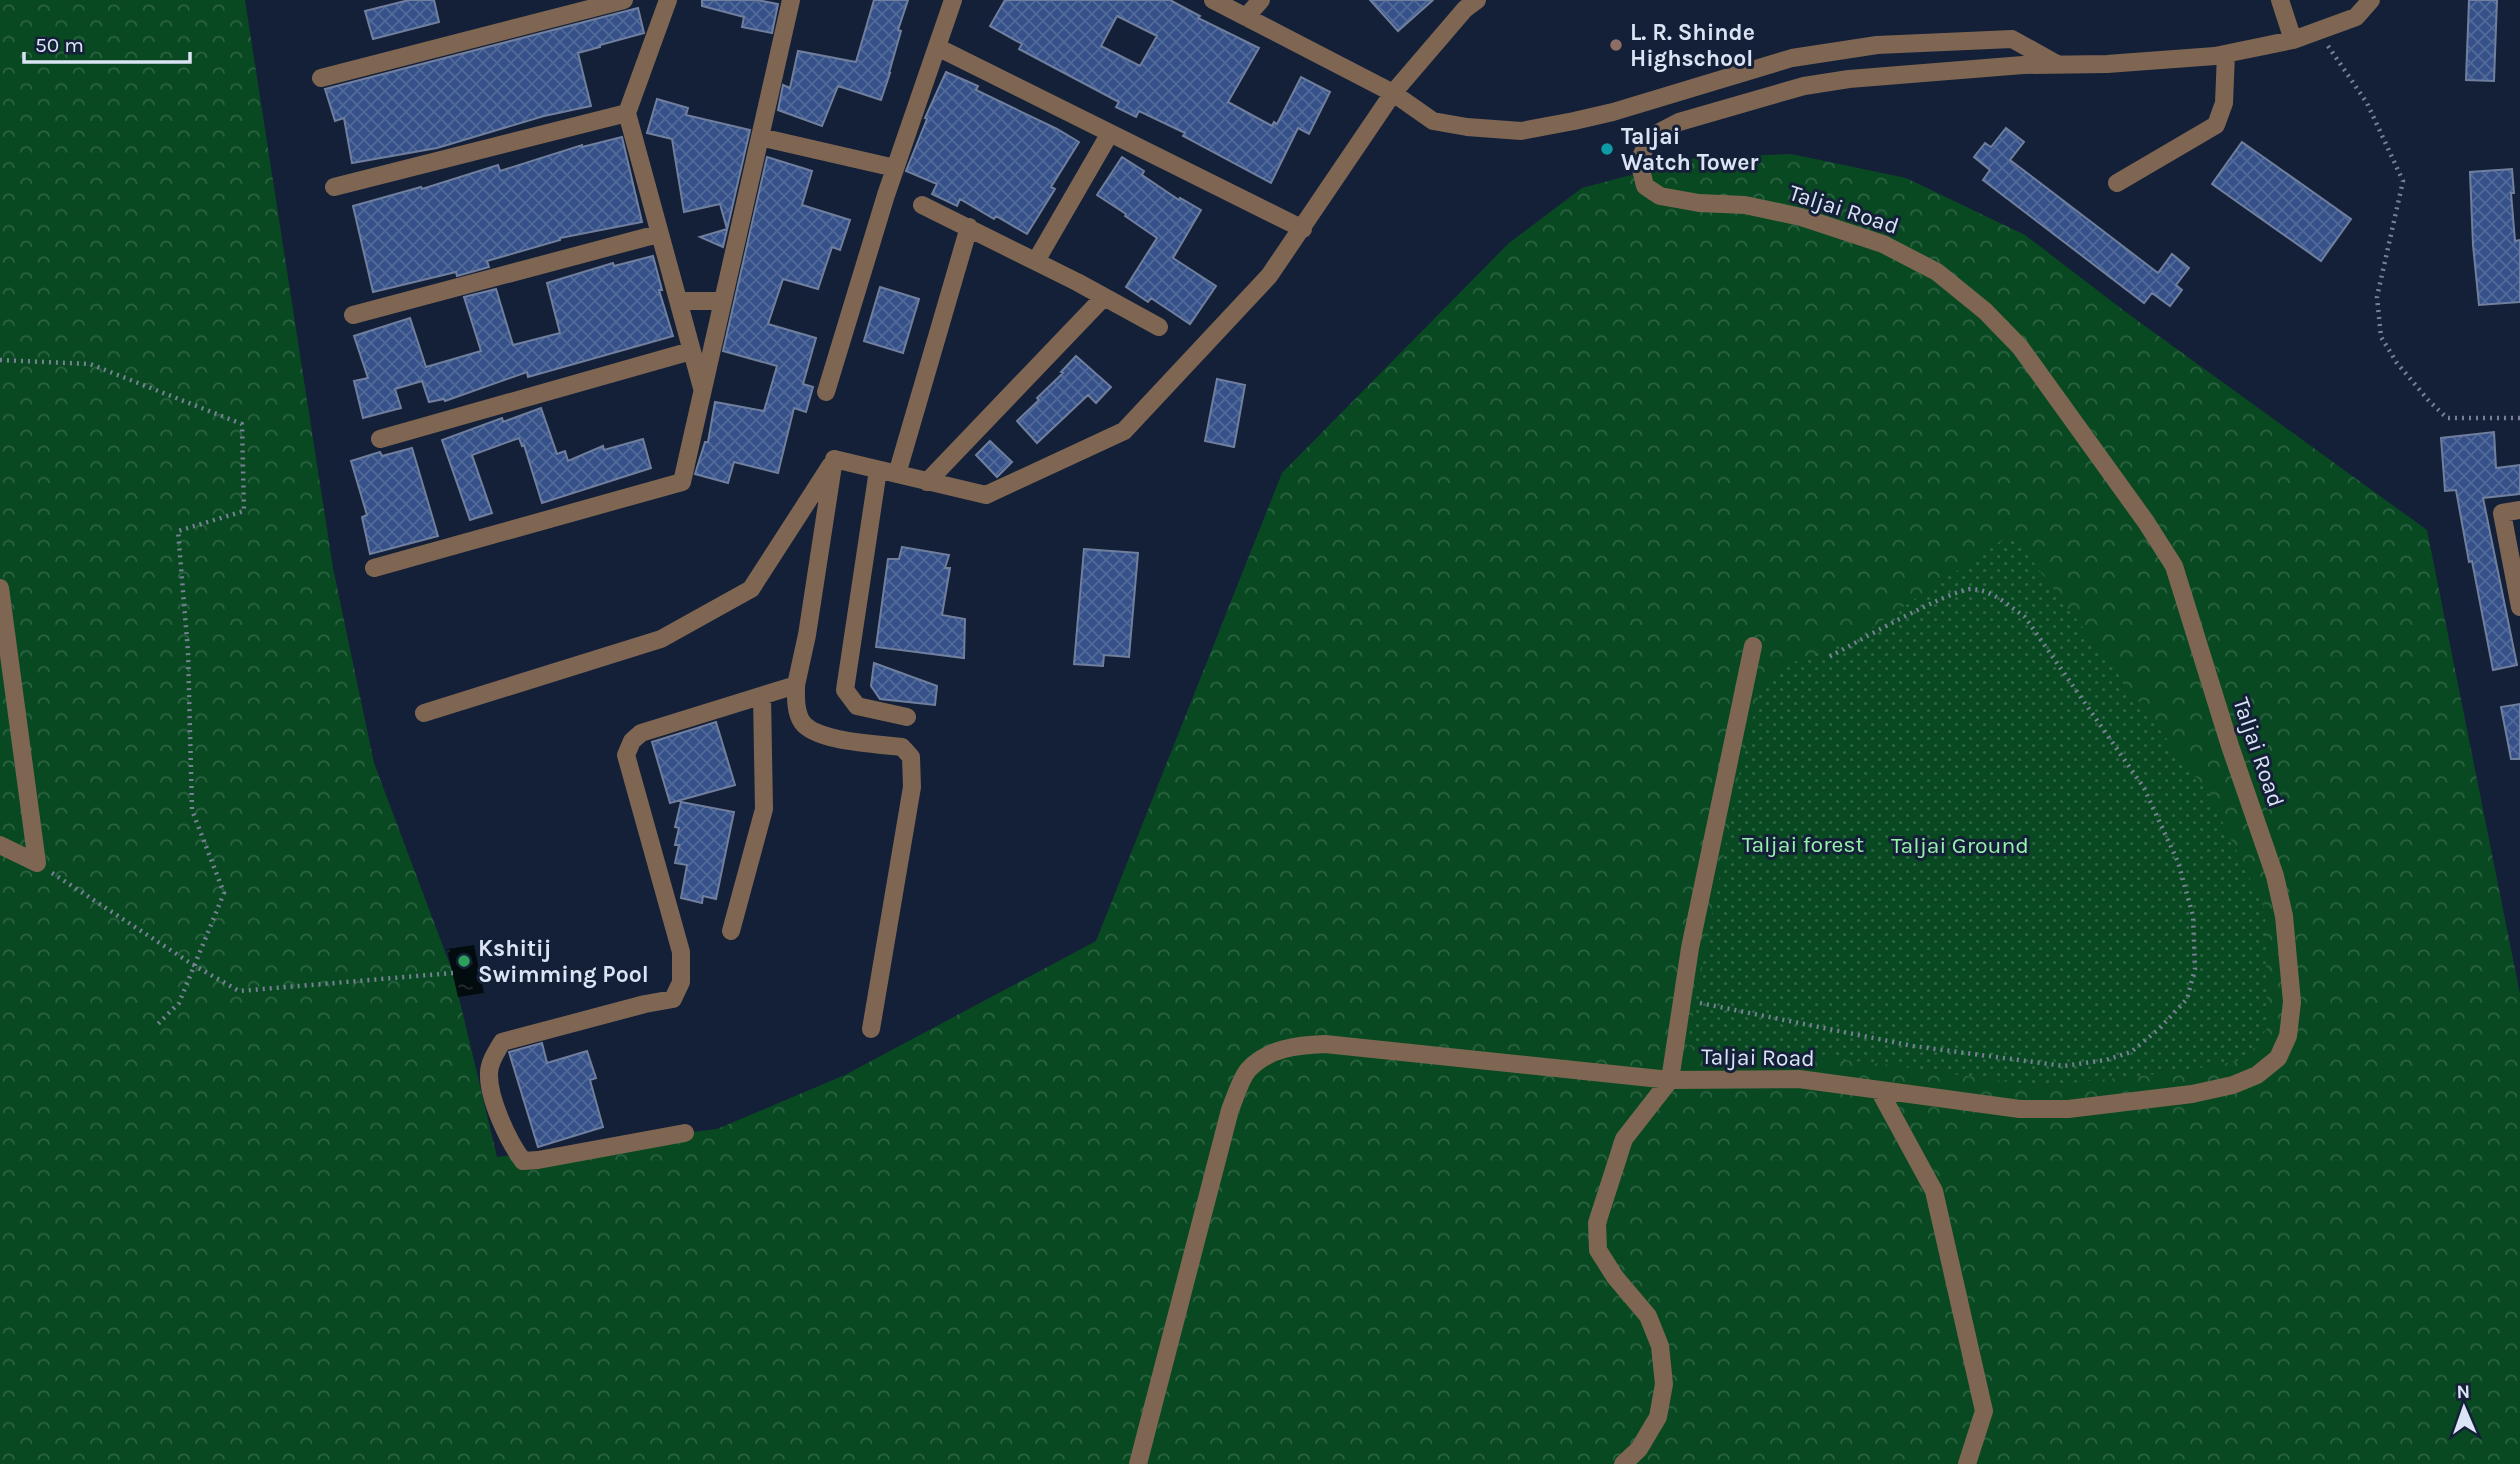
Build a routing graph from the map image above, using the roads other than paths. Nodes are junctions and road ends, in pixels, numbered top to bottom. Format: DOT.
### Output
graph roads {
  1 [pos="624,0"];
  2 [pos="668,0"];
  3 [pos="791,0"];
  4 [pos="953,0"];
  5 [pos="1213,0"];
  6 [pos="1261,0"];
  7 [pos="1477,0"];
  8 [pos="2280,0"];
  9 [pos="2371,0"];
  10 [pos="1246,17"];
  11 [pos="2293,40"];
  12 [pos="937,47"];
  13 [pos="2226,54"];
  14 [pos="2060,66"];
  15 [pos="321,78"];
  16 [pos="1393,93"];
  17 [pos="627,113"];
  18 [pos="1110,133"];
  19 [pos="760,137"];
  20 [pos="895,168"];
  21 [pos="2117,183"];
  22 [pos="334,187"];
  23 [pos="922,205"];
  24 [pos="969,227"];
  25 [pos="1303,229"];
  26 [pos="658,234"];
  27 [pos="1036,261"];
  28 [pos="1104,297"];
  29 [pos="679,301"];
  30 [pos="723,301"];
  31 [pos="353,316"];
  32 [pos="1159,327"];
  33 [pos="691,351"];
  34 [pos="703,392"];
  35 [pos="826,392"];
  36 [pos="380,439"];
  37 [pos="834,460"];
  38 [pos="878,470"];
  39 [pos="897,474"];
  40 [pos="927,482"];
  41 [pos="2520,510"];
  42 [pos="374,568"];
  43 [pos="0,588"];
  44 [pos="2520,607"];
  45 [pos="1753,646"];
  46 [pos="796,685"];
  47 [pos="762,696"];
  48 [pos="424,713"];
  49 [pos="907,717"];
  50 [pos="0,845"];
  51 [pos="731,930"];
  52 [pos="872,1029"];
  53 [pos="1670,1080"];
  54 [pos="1880,1090"];
  55 [pos="685,1133"];
  56 [pos="1138,1464"];
  57 [pos="1623,1464"];
  58 [pos="1967,1464"];
  1 -- 15 [label="street"];
  2 -- 17 [label="street"];
  3 -- 19 [label="street"];
  4 -- 12 [label="street"];
  5 -- 10 [label="street"];
  6 -- 10 [label="street"];
  7 -- 16 [label="street"];
  8 -- 11 [label="street"];
  9 -- 11 [label="street, Taljai Road"];
  10 -- 16 [label="street"];
  11 -- 13 [label="street, Taljai Road"];
  12 -- 18 [label="street"];
  12 -- 20 [label="street"];
  13 -- 14 [label="street, Taljai Road"];
  13 -- 21 [label="street"];
  14 -- 16 [label="street"];
  14 -- 54 [label="street, Taljai Road"];
  16 -- 25 [label="street"];
  17 -- 22 [label="street"];
  17 -- 26 [label="street"];
  18 -- 25 [label="street"];
  18 -- 27 [label="street"];
  19 -- 20 [label="street"];
  19 -- 30 [label="street"];
  20 -- 35 [label="street"];
  23 -- 24 [label="street"];
  24 -- 27 [label="street"];
  24 -- 39 [label="street"];
  25 -- 40 [label="street"];
  26 -- 29 [label="street"];
  26 -- 31 [label="street"];
  27 -- 28 [label="street"];
  28 -- 32 [label="street"];
  28 -- 40 [label="street"];
  29 -- 30 [label="street"];
  29 -- 33 [label="street"];
  30 -- 34 [label="street"];
  33 -- 34 [label="street"];
  33 -- 36 [label="street"];
  34 -- 42 [label="street"];
  37 -- 38 [label="street"];
  37 -- 46 [label="street"];
  37 -- 48 [label="street"];
  38 -- 39 [label="street"];
  38 -- 49 [label="street"];
  39 -- 40 [label="street"];
  41 -- 44 [label="street"];
  43 -- 50 [label="street"];
  45 -- 53 [label="street"];
  46 -- 47 [label="street"];
  46 -- 52 [label="street"];
  47 -- 51 [label="street"];
  47 -- 55 [label="street"];
  53 -- 54 [label="street, Taljai Road"];
  53 -- 56 [label="street"];
  53 -- 57 [label="street, Taljai Road"];
  54 -- 58 [label="street"];
}
